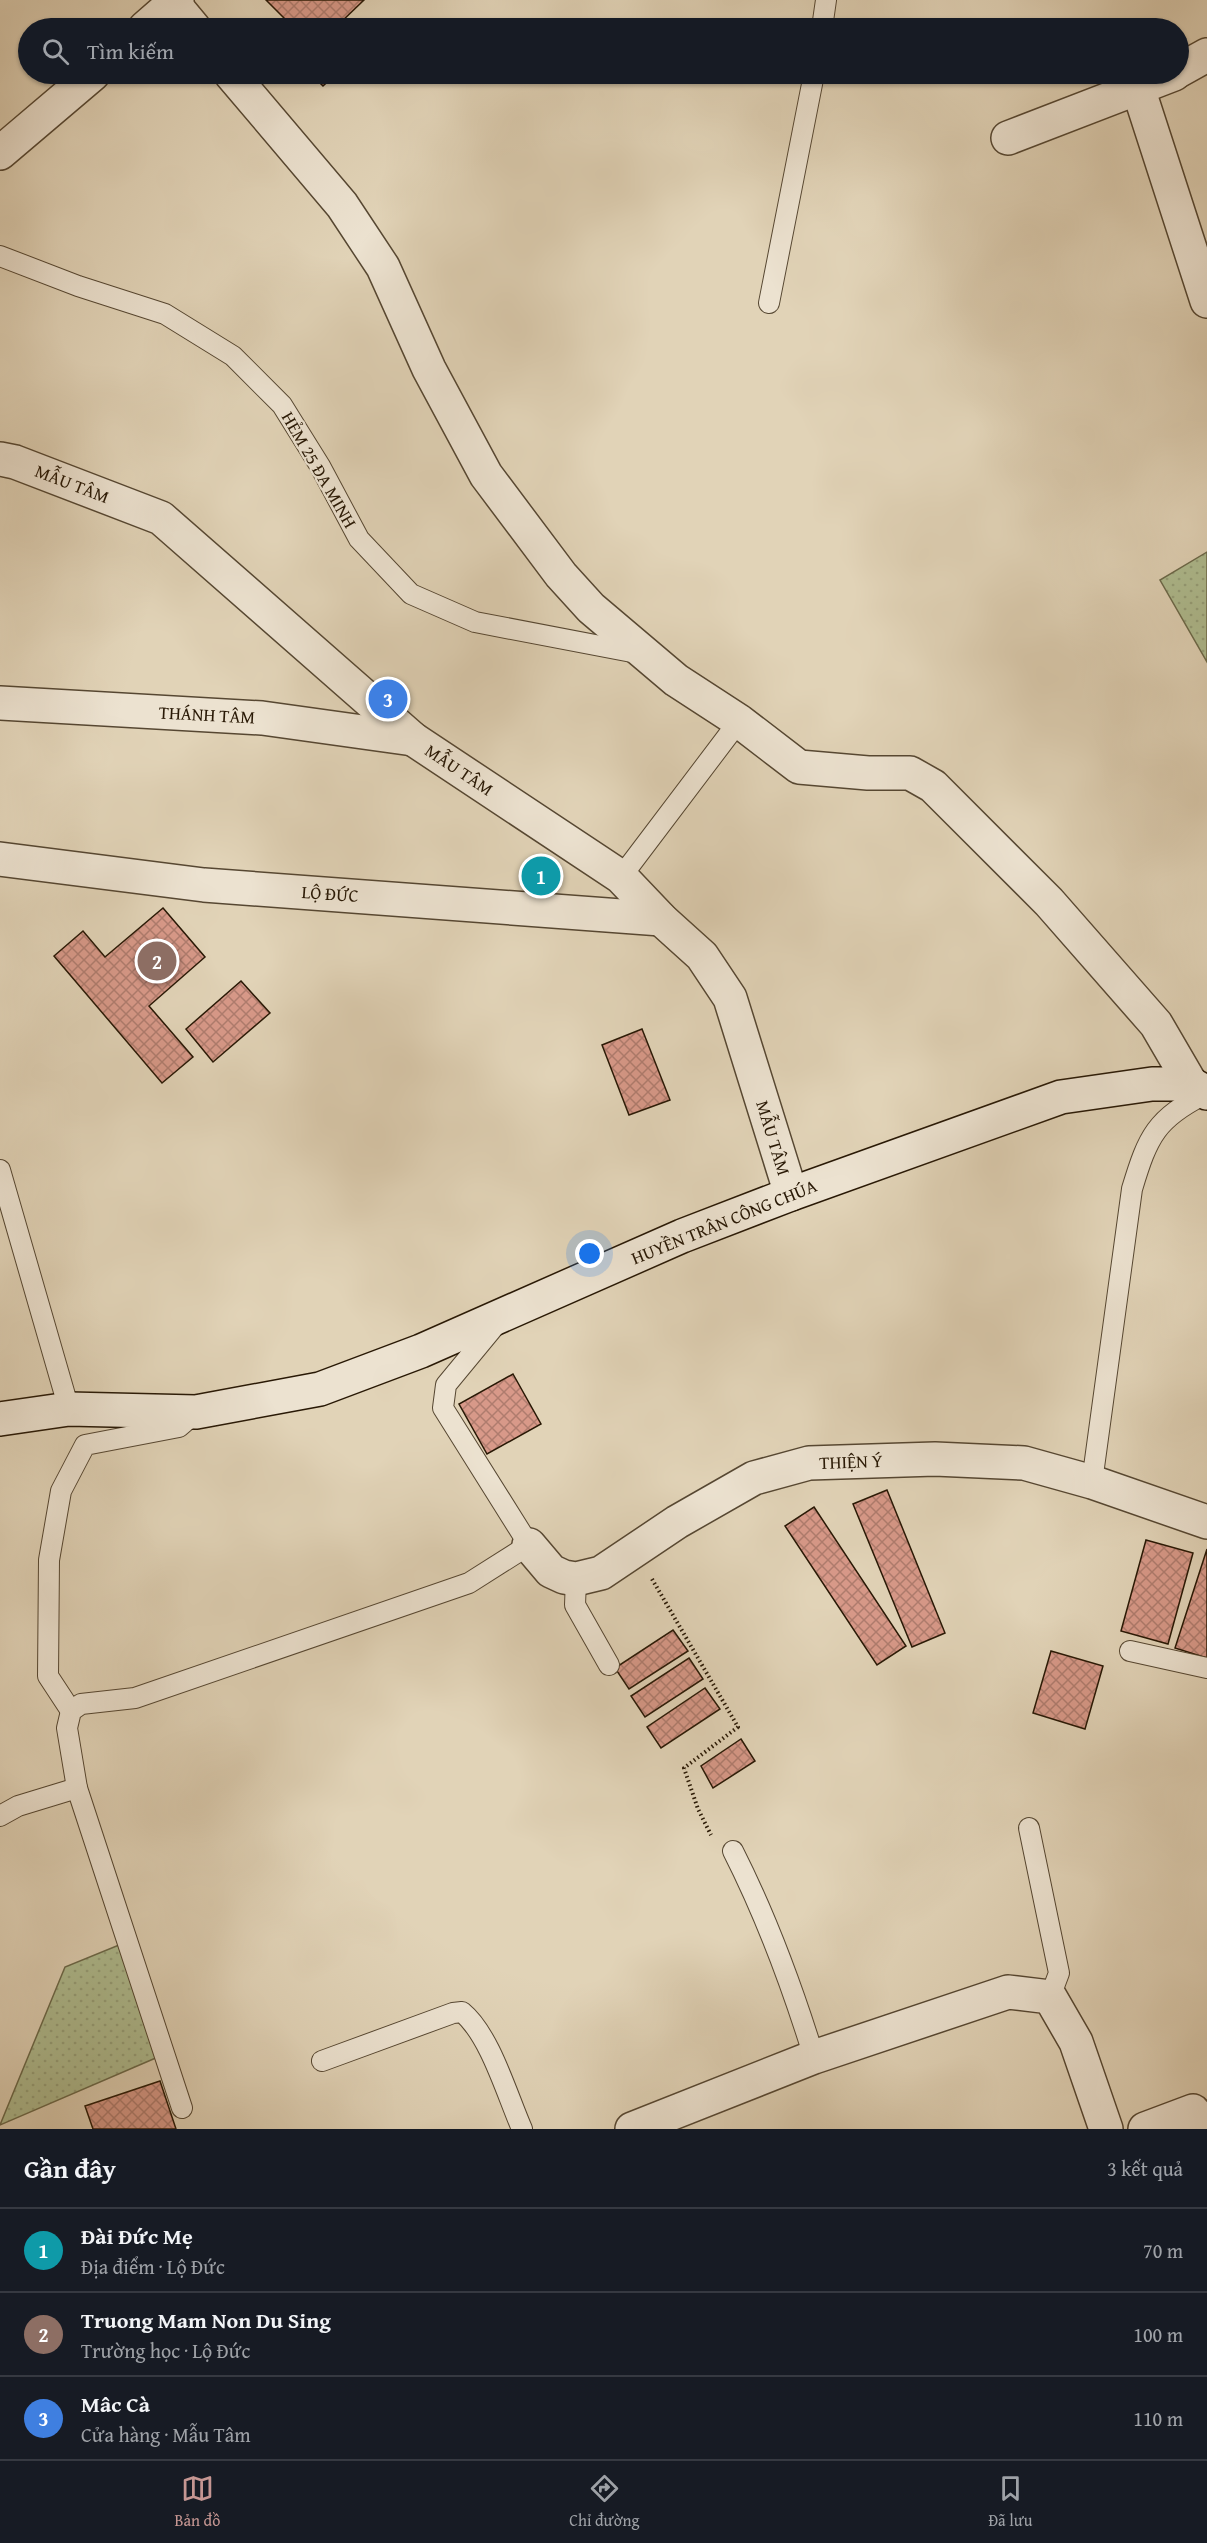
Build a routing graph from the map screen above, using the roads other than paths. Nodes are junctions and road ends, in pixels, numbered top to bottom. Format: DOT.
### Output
graph roads {
  1 [pos="826,0"];
  2 [pos="174,1"];
  3 [pos="156,18"];
  4 [pos="187,18"];
  5 [pos="823,18"];
  6 [pos="1207,55"];
  7 [pos="1189,65"];
  8 [pos="81,84"];
  9 [pos="239,84"];
  10 [pos="812,84"];
  11 [pos="1148,84"];
  12 [pos="1138,88"];
  13 [pos="1008,138"];
  14 [pos="0,153"];
  15 [pos="0,256"];
  16 [pos="1207,301"];
  17 [pos="769,303"];
  18 [pos="0,459"];
  19 [pos="646,654"];
  20 [pos="0,703"];
  21 [pos="739,721"];
  22 [pos="413,739"];
  23 [pos="0,859"];
  24 [pos="621,878"];
  25 [pos="661,919"];
  26 [pos="1201,1090"];
  27 [pos="0,1170"];
  28 [pos="791,1194"];
  29 [pos="505,1314"];
  30 [pos="69,1409"];
  31 [pos="196,1412"];
  32 [pos="0,1419"];
  33 [pos="1092,1482"];
  34 [pos="1207,1522"];
  35 [pos="529,1545"];
  36 [pos="576,1579"];
  37 [pos="1130,1651"];
  38 [pos="609,1665"];
  39 [pos="1207,1668"];
  40 [pos="71,1711"];
  41 [pos="76,1788"];
  42 [pos="0,1816"];
  43 [pos="1029,1828"];
  44 [pos="733,1851"];
  45 [pos="1050,1997"];
  46 [pos="814,2057"];
  47 [pos="322,2061"];
  48 [pos="182,2108"];
  49 [pos="1200,2115"];
  50 [pos="522,2129"];
  51 [pos="632,2129"];
  52 [pos="1106,2129"];
  53 [pos="1145,2129"];
  1 -- 5 [label="lane"];
  2 -- 3 [label="street"];
  2 -- 4 [label="street"];
  6 -- 7 [label="street"];
  8 -- 14 [label="street"];
  9 -- 19 [label="street"];
  10 -- 17 [label="lane"];
  11 -- 12 [label="street"];
  12 -- 13 [label="street"];
  12 -- 16 [label="street"];
  15 -- 19 [label="lane, HẺM 25 ĐA MINH"];
  18 -- 22 [label="street, MẪU TÂM"];
  19 -- 21 [label="street"];
  20 -- 22 [label="street, THÁNH TÂM"];
  21 -- 24 [label="lane"];
  21 -- 26 [label="street"];
  22 -- 24 [label="street, MẪU TÂM"];
  23 -- 25 [label="street, LỘ ĐỨC"];
  24 -- 25 [label="street, MẪU TÂM"];
  25 -- 28 [label="street, MẪU TÂM"];
  26 -- 28 [label="street, HUYỀN TRÂN CÔNG CHÚA"];
  26 -- 33 [label="lane"];
  27 -- 30 [label="lane"];
  28 -- 29 [label="street, HUYỀN TRÂN CÔNG CHÚA"];
  29 -- 31 [label="street, HUYỀN TRÂN CÔNG CHÚA"];
  29 -- 35 [label="lane"];
  30 -- 31 [label="street, HUYỀN TRÂN CÔNG CHÚA"];
  30 -- 32 [label="street, HUYỀN TRÂN CÔNG CHÚA"];
  31 -- 40 [label="lane"];
  33 -- 34 [label="street, THIỆN Ý"];
  33 -- 36 [label="street, THIỆN Ý"];
  35 -- 36 [label="street"];
  35 -- 40 [label="lane"];
  36 -- 38 [label="lane"];
  37 -- 39 [label="lane"];
  40 -- 41 [label="lane"];
  41 -- 42 [label="lane"];
  41 -- 48 [label="lane"];
  43 -- 45 [label="lane"];
  44 -- 46 [label="lane"];
  45 -- 46 [label="street"];
  45 -- 52 [label="street"];
  46 -- 51 [label="street"];
  47 -- 50 [label="lane"];
  49 -- 53 [label="street"];
}
